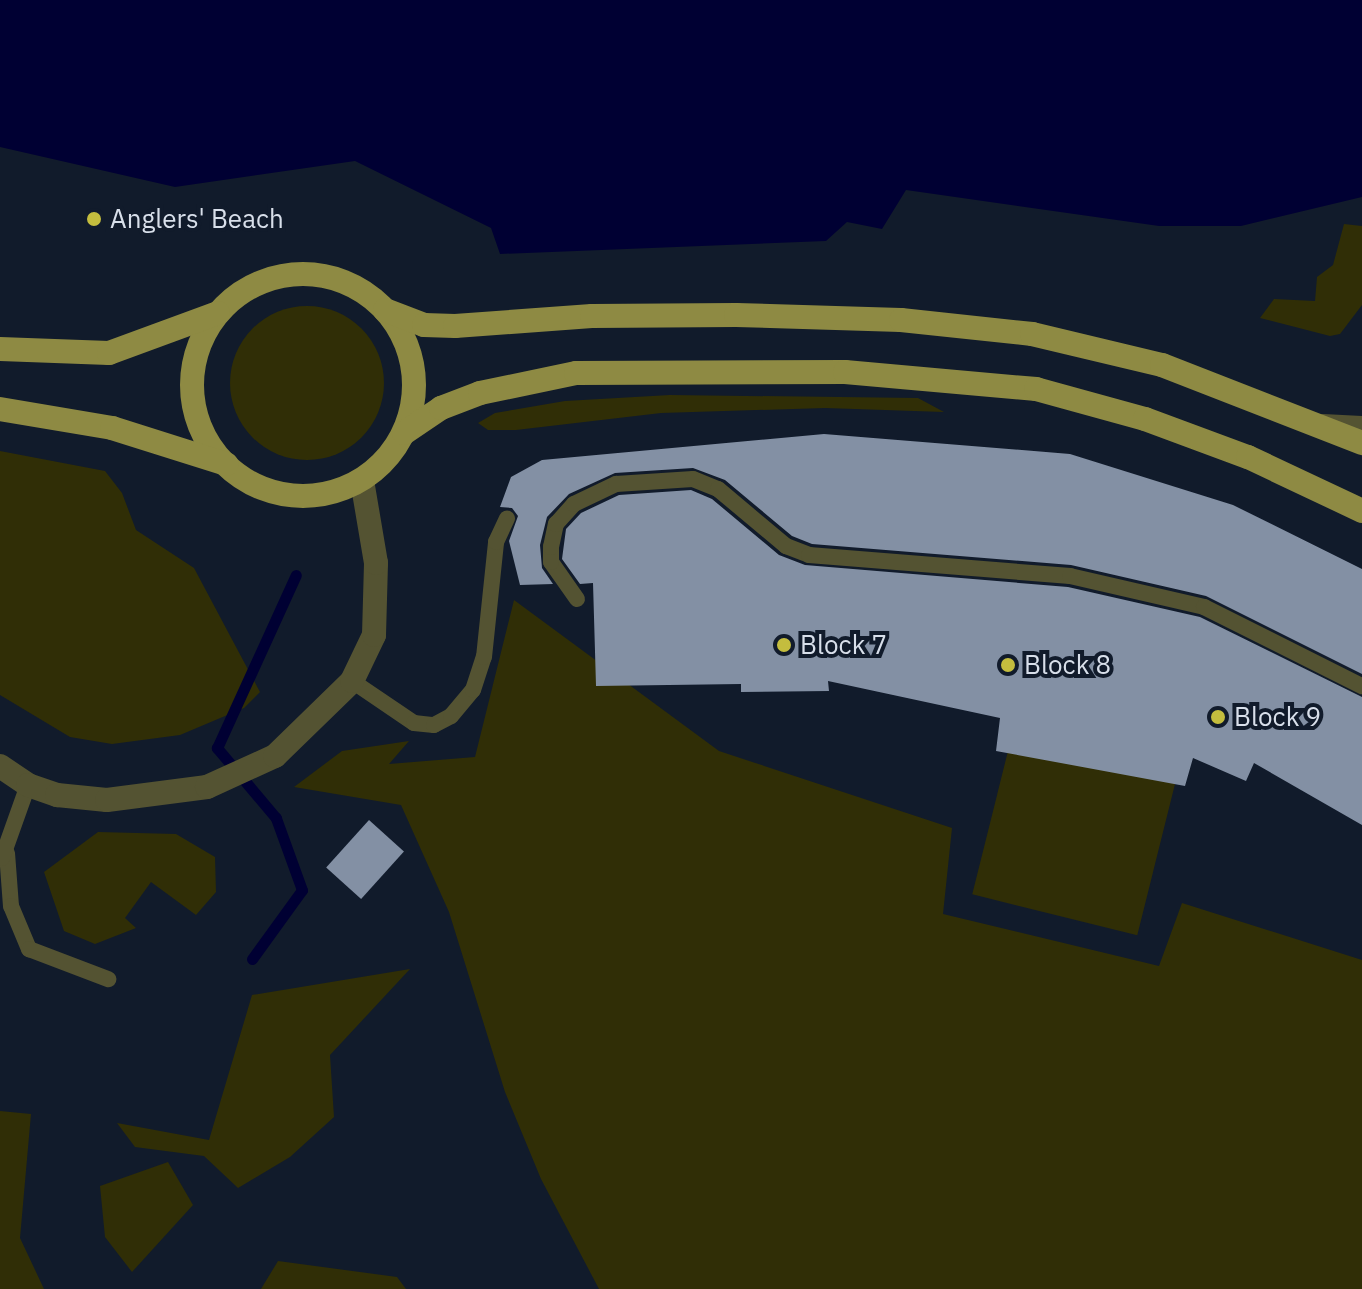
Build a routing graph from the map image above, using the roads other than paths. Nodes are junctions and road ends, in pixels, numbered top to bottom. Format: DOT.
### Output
graph roads {
  1 [pos="385,310"];
  2 [pos="220,313"];
  3 [pos="0,349"];
  4 [pos="0,409"];
  5 [pos="1318,422"];
  6 [pos="1362,424"];
  7 [pos="404,433"];
  8 [pos="1362,443"];
  9 [pos="226,464"];
  10 [pos="362,480"];
  11 [pos="1362,511"];
  12 [pos="507,518"];
  13 [pos="577,599"];
  14 [pos="352,681"];
  15 [pos="1362,686"];
  16 [pos="0,766"];
  17 [pos="28,785"];
  18 [pos="3,857"];
  19 [pos="108,979"];
  1 -- 2 [label="main road"];
  1 -- 5 [label="main road"];
  1 -- 7 [label="main road"];
  2 -- 3 [label="main road"];
  2 -- 9 [label="main road"];
  4 -- 9 [label="main road"];
  5 -- 6 [label="lane"];
  5 -- 8 [label="main road"];
  7 -- 10 [label="main road"];
  7 -- 11 [label="main road"];
  9 -- 10 [label="main road"];
  10 -- 14 [label="street"];
  12 -- 14 [label="lane"];
  13 -- 15 [label="lane"];
  14 -- 17 [label="street"];
  16 -- 17 [label="street"];
  17 -- 18 [label="lane"];
  18 -- 19 [label="lane"];
}
